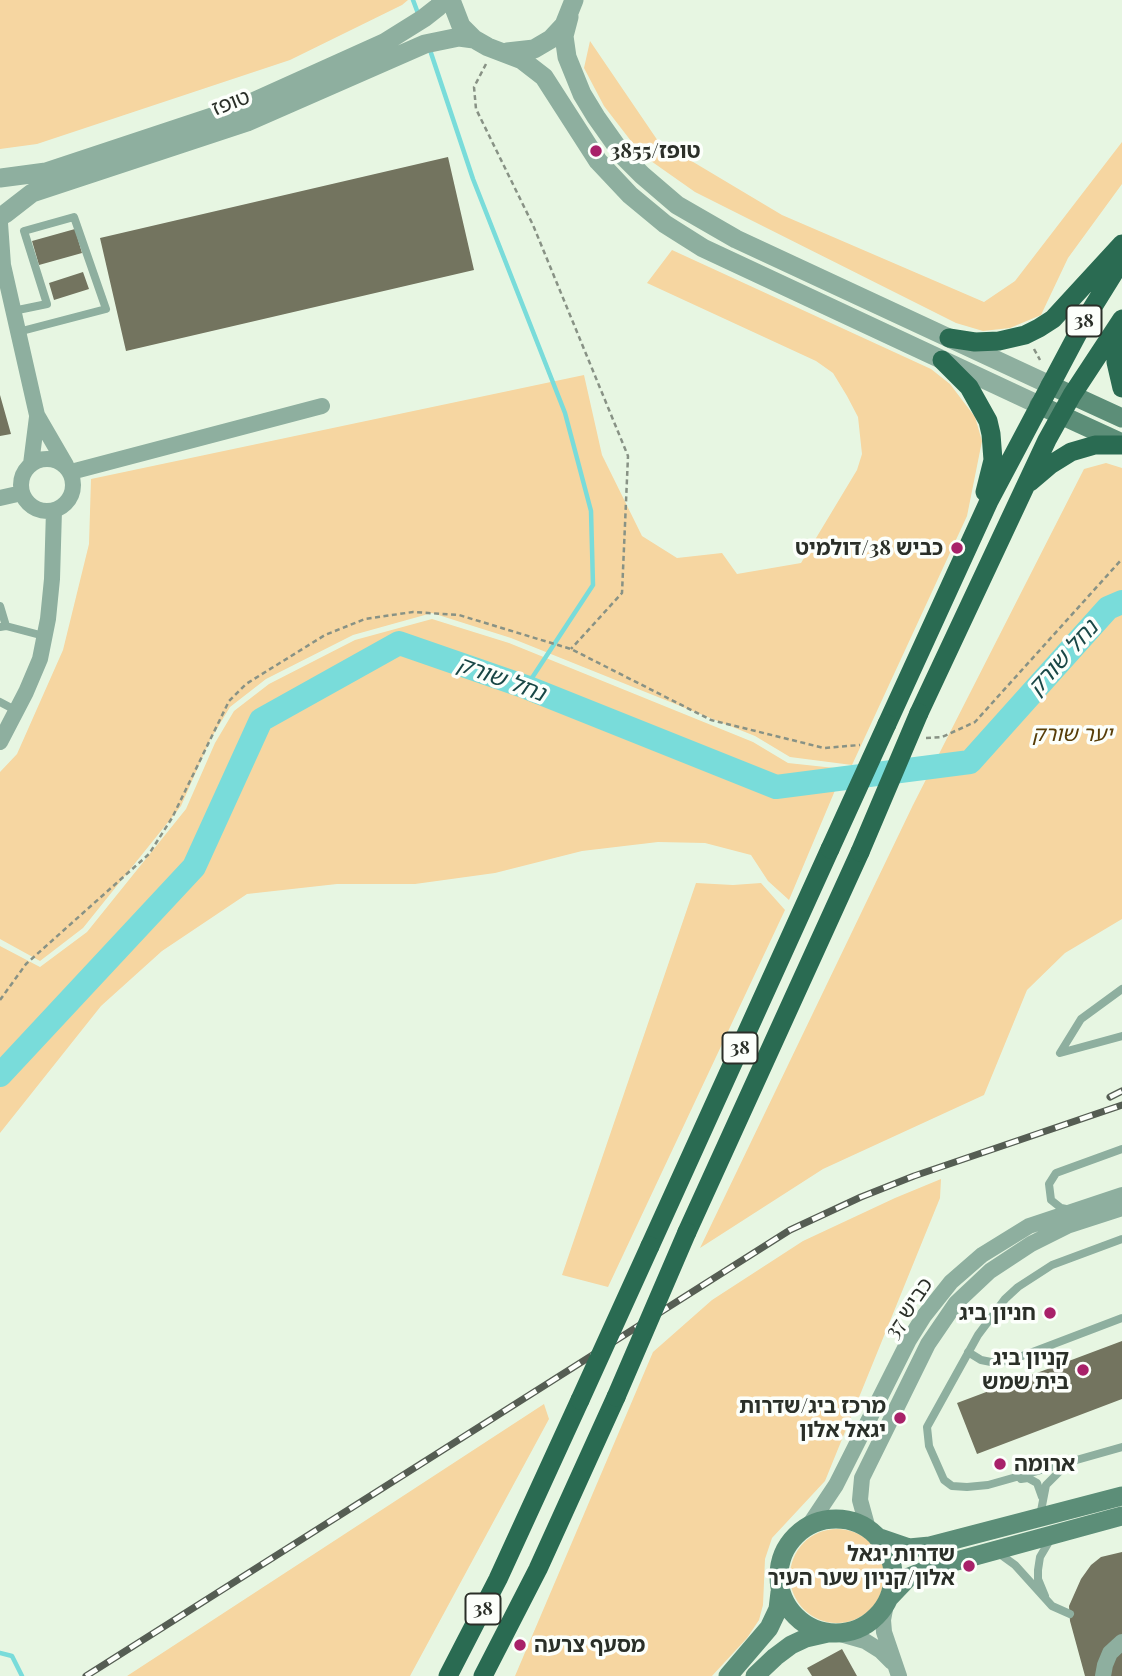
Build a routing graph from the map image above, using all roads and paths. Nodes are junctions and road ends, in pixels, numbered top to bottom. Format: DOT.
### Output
graph roads {
  1 [pos="443,0"];
  2 [pos="451,0"];
  3 [pos="573,6"];
  4 [pos="474,39"];
  5 [pos="495,50"];
  6 [pos="0,178"];
  7 [pos="0,186"];
  8 [pos="2,219"];
  9 [pos="1122,244"];
  10 [pos="1122,260"];
  11 [pos="1,261"];
  12 [pos="8,306"];
  13 [pos="1122,319"];
  14 [pos="1122,326"];
  15 [pos="18,331"];
  16 [pos="948,338"];
  17 [pos="942,360"];
  18 [pos="1051,385"];
  19 [pos="1122,388"];
  20 [pos="1072,395"];
  21 [pos="1039,405"];
  22 [pos="322,406"];
  23 [pos="37,415"];
  24 [pos="1060,415"];
  25 [pos="1122,418"];
  26 [pos="1122,444"];
  27 [pos="31,464"];
  28 [pos="68,469"];
  29 [pos="22,493"];
  30 [pos="1020,497"];
  31 [pos="0,498"];
  32 [pos="54,510"];
  33 [pos="975,531"];
  34 [pos="1122,559"];
  35 [pos="0,606"];
  36 [pos="3,626"];
  37 [pos="45,636"];
  38 [pos="570,649"];
  39 [pos="0,702"];
  40 [pos="18,711"];
  41 [pos="916,739"];
  42 [pos="0,742"];
  43 [pos="863,744"];
  44 [pos="1122,989"];
  45 [pos="0,1000"];
  46 [pos="1122,1036"];
  47 [pos="1122,1149"];
  48 [pos="1122,1195"];
  49 [pos="1122,1208"];
  50 [pos="1073,1211"];
  51 [pos="1122,1239"];
  52 [pos="1122,1318"];
  53 [pos="968,1352"];
  54 [pos="1122,1447"];
  55 [pos="1068,1462"];
  56 [pos="1011,1479"];
  57 [pos="1122,1496"];
  58 [pos="1043,1497"];
  59 [pos="1122,1516"];
  60 [pos="1040,1518"];
  61 [pos="808,1527"];
  62 [pos="872,1533"];
  63 [pos="1054,1534"];
  64 [pos="994,1550"];
  65 [pos="779,1587"];
  66 [pos="887,1601"];
  67 [pos="1047,1602"];
  68 [pos="1070,1614"];
  69 [pos="833,1633"];
  70 [pos="1122,1642"];
  71 [pos="498,1649"];
  72 [pos="897,1671"];
  73 [pos="449,1672"];
  74 [pos="483,1676"];
  75 [pos="489,1676"];
  76 [pos="728,1676"];
  77 [pos="755,1676"];
  78 [pos="1103,1676"];
  1 -- 6 [label="street, טופז"];
  2 -- 4 [label="street"];
  3 -- 5 [label="street"];
  3 -- 16 [label="street"];
  4 -- 5 [label="street"];
  4 -- 8 [label="street, טופז"];
  5 -- 17 [label="street"];
  5 -- 38 [label="path"];
  7 -- 8 [label="street"];
  8 -- 11 [label="street"];
  9 -- 16 [label="highway"];
  10 -- 18 [label="highway, 38"];
  11 -- 12 [label="street"];
  12 -- 15 [label="street"];
  12 -- 15 [label="lane"];
  13 -- 20 [label="highway, 38"];
  14 -- 19 [label="highway"];
  15 -- 23 [label="street"];
  16 -- 18 [label="street"];
  17 -- 21 [label="street"];
  17 -- 33 [label="highway"];
  18 -- 20 [label="main road"];
  18 -- 21 [label="highway, 38"];
  20 -- 24 [label="highway, 38"];
  20 -- 25 [label="main road"];
  21 -- 24 [label="main road"];
  21 -- 33 [label="highway, 38"];
  22 -- 28 [label="street"];
  23 -- 27 [label="street"];
  23 -- 28 [label="street"];
  24 -- 26 [label="main road"];
  24 -- 30 [label="highway, 38"];
  26 -- 30 [label="highway"];
  27 -- 28 [label="street"];
  27 -- 29 [label="street"];
  28 -- 32 [label="street"];
  29 -- 31 [label="street"];
  29 -- 32 [label="street"];
  30 -- 71 [label="highway, 38, bridge"];
  32 -- 37 [label="street"];
  33 -- 73 [label="highway, 38, bridge"];
  34 -- 41 [label="path"];
  35 -- 36 [label="lane"];
  36 -- 37 [label="lane"];
  37 -- 40 [label="street"];
  38 -- 43 [label="path"];
  38 -- 45 [label="path"];
  39 -- 40 [label="lane"];
  40 -- 42 [label="street"];
  44 -- 46 [label="lane"];
  47 -- 50 [label="lane"];
  48 -- 50 [label="street, כביש 37"];
  49 -- 62 [label="street, כביש 37"];
  50 -- 61 [label="street, כביש 37"];
  51 -- 53 [label="lane"];
  52 -- 53 [label="lane"];
  53 -- 56 [label="lane"];
  54 -- 55 [label="lane"];
  55 -- 56 [label="lane"];
  55 -- 58 [label="lane"];
  56 -- 58 [label="lane"];
  57 -- 60 [label="main road"];
  58 -- 60 [label="lane"];
  59 -- 63 [label="main road"];
  60 -- 62 [label="main road"];
  61 -- 62 [label="main road"];
  61 -- 65 [label="main road"];
  62 -- 66 [label="main road"];
  63 -- 64 [label="main road"];
  63 -- 67 [label="lane"];
  64 -- 66 [label="main road"];
  64 -- 67 [label="lane"];
  65 -- 69 [label="main road"];
  65 -- 76 [label="main road"];
  66 -- 69 [label="main road"];
  66 -- 72 [label="street"];
  67 -- 68 [label="lane"];
  69 -- 72 [label="street"];
  69 -- 77 [label="main road"];
  70 -- 78 [label="street"];
  71 -- 74 [label="highway, 38"];
  71 -- 75 [label="highway"];
}
